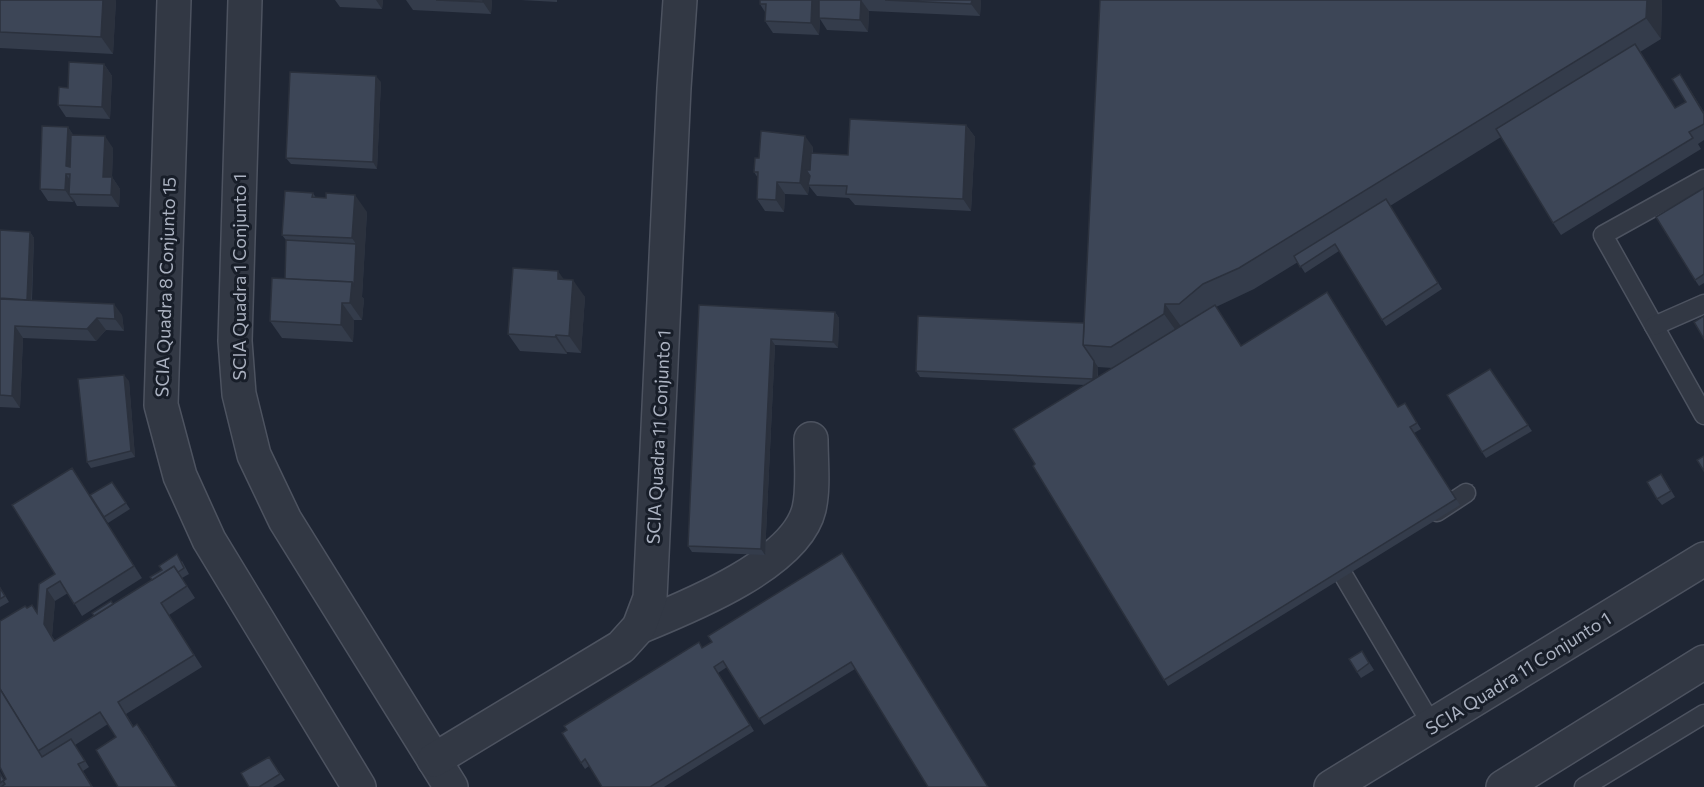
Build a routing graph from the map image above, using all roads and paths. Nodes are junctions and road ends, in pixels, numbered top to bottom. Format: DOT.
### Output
graph roads {
  1 [pos="174,0"];
  2 [pos="245,0"];
  3 [pos="680,0"];
  4 [pos="1704,179"];
  5 [pos="1704,304"];
  6 [pos="1654,326"];
  7 [pos="1704,415"];
  8 [pos="811,439"];
  9 [pos="1466,493"];
  10 [pos="1418,524"];
  11 [pos="1324,542"];
  12 [pos="1704,559"];
  13 [pos="1361,561"];
  14 [pos="1342,573"];
  15 [pos="639,627"];
  16 [pos="1704,662"];
  17 [pos="1704,714"];
  18 [pos="1432,725"];
  19 [pos="434,759"];
  20 [pos="350,784"];
  21 [pos="1516,784"];
  22 [pos="451,787"];
  23 [pos="1331,787"];
  24 [pos="1584,787"];
  1 -- 20 [label="street, SCIA Quadra 8 Conjunto 15"];
  2 -- 19 [label="street, SCIA Quadra 1 Conjunto 1"];
  3 -- 15 [label="street, SCIA Quadra 11 Conjunto 1"];
  4 -- 6 [label="lane"];
  5 -- 6 [label="lane"];
  6 -- 7 [label="lane"];
  8 -- 15 [label="street"];
  9 -- 10 [label="lane"];
  11 -- 14 [label="lane"];
  12 -- 18 [label="street, SCIA Quadra 11 Conjunto 1"];
  13 -- 14 [label="lane"];
  14 -- 18 [label="lane"];
  15 -- 19 [label="street, SCIA Quadra 11 Conjunto 1"];
  16 -- 21 [label="street"];
  17 -- 24 [label="lane"];
  18 -- 23 [label="street, SCIA Quadra 11 Conjunto 1"];
  19 -- 22 [label="street, SCIA Quadra 1 Conjunto 1"];
}
